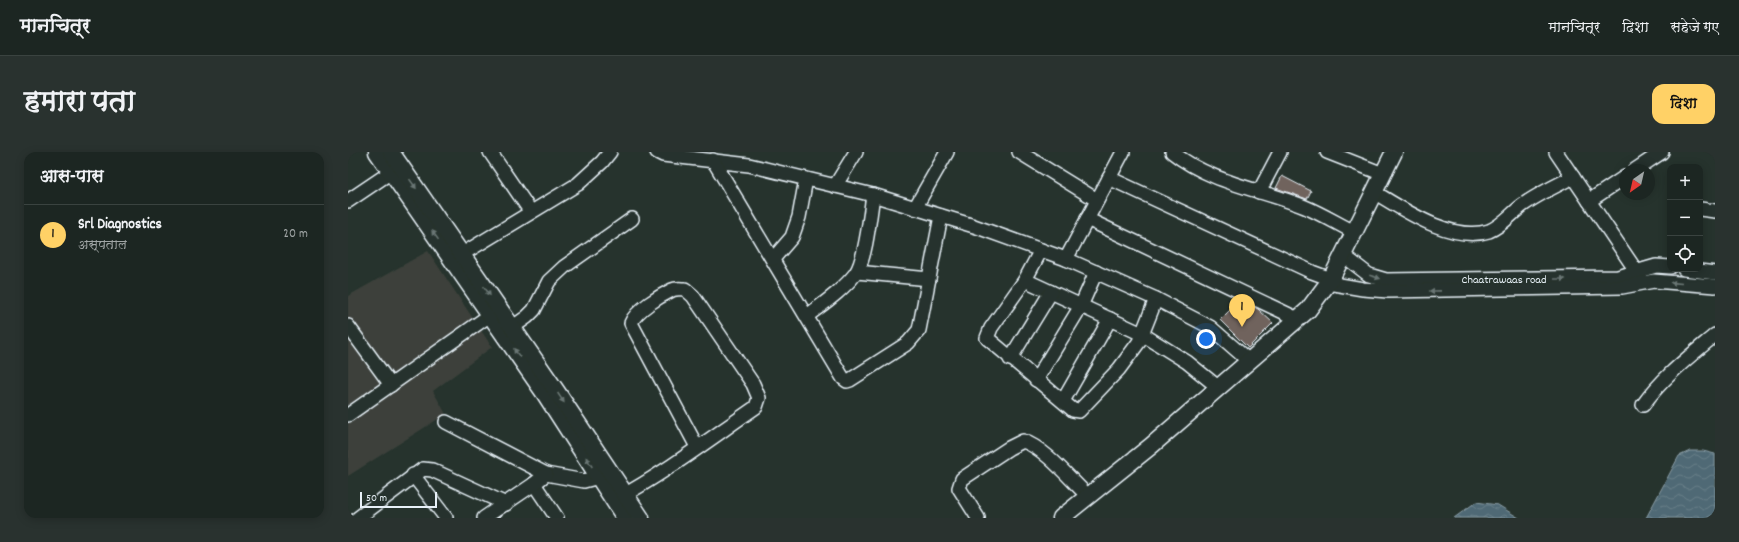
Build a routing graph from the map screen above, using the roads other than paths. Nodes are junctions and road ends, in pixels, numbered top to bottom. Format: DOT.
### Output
graph roads {
  1 [pos="377,152"];
  2 [pos="391,152"];
  3 [pos="490,152"];
  4 [pos="610,152"];
  5 [pos="657,152"];
  6 [pos="856,152"];
  7 [pos="947,152"];
  8 [pos="1019,152"];
  9 [pos="1122,152"];
  10 [pos="1280,152"];
  11 [pos="1327,152"];
  12 [pos="1556,152"];
  13 [pos="1662,152"];
  14 [pos="1175,153"];
  15 [pos="1390,153"];
  16 [pos="672,154"];
  17 [pos="713,160"];
  18 [pos="1644,164"];
  19 [pos="391,172"];
  20 [pos="1383,174"];
  21 [pos="1573,177"];
  22 [pos="1109,178"];
  23 [pos="806,179"];
  24 [pos="1619,181"];
  25 [pos="834,186"];
  26 [pos="1259,192"];
  27 [pos="1374,192"];
  28 [pos="873,195"];
  29 [pos="1097,200"];
  30 [pos="348,201"];
  31 [pos="1589,201"];
  32 [pos="915,208"];
  33 [pos="1703,209"];
  34 [pos="1715,211"];
  35 [pos="531,212"];
  36 [pos="942,216"];
  37 [pos="632,219"];
  38 [pos="1087,219"];
  39 [pos="1354,232"];
  40 [pos="1041,250"];
  41 [pos="1343,255"];
  42 [pos="457,258"];
  43 [pos="773,259"];
  44 [pos="1066,259"];
  45 [pos="1667,267"];
  46 [pos="1703,271"];
  47 [pos="857,272"];
  48 [pos="1096,272"];
  49 [pos="1636,272"];
  50 [pos="1715,273"];
  51 [pos="929,279"];
  52 [pos="1025,280"];
  53 [pos="1329,281"];
  54 [pos="1644,283"];
  55 [pos="1715,286"];
  56 [pos="1051,292"];
  57 [pos="1156,300"];
  58 [pos="1081,306"];
  59 [pos="490,315"];
  60 [pos="808,316"];
  61 [pos="1110,319"];
  62 [pos="1298,319"];
  63 [pos="348,326"];
  64 [pos="513,328"];
  65 [pos="1142,334"];
  66 [pos="1715,335"];
  67 [pos="1010,359"];
  68 [pos="1249,361"];
  69 [pos="1036,380"];
  70 [pos="391,384"];
  71 [pos="1219,388"];
  72 [pos="1063,401"];
  73 [pos="1642,405"];
  74 [pos="348,415"];
  75 [pos="446,422"];
  76 [pos="698,446"];
  77 [pos="546,474"];
  78 [pos="413,475"];
  79 [pos="599,478"];
  80 [pos="534,484"];
  81 [pos="1088,496"];
  82 [pos="620,497"];
  83 [pos="506,504"];
  84 [pos="492,516"];
  85 [pos="1068,516"];
  86 [pos="358,518"];
  87 [pos="446,518"];
  88 [pos="557,518"];
  89 [pos="625,518"];
  90 [pos="641,518"];
  91 [pos="978,518"];
  1 -- 19 [label="main road"];
  2 -- 42 [label="main road, one-way"];
  3 -- 35 [label="street"];
  4 -- 35 [label="street"];
  5 -- 16 [label="street"];
  6 -- 25 [label="street"];
  7 -- 32 [label="street"];
  8 -- 29 [label="street"];
  9 -- 22 [label="street"];
  10 -- 26 [label="street"];
  11 -- 20 [label="street"];
  12 -- 21 [label="street"];
  13 -- 18 [label="street"];
  14 -- 26 [label="street"];
  15 -- 20 [label="main road"];
  16 -- 17 [label="street"];
  17 -- 23 [label="street"];
  17 -- 43 [label="street"];
  19 -- 30 [label="street"];
  42 -- 19 [label="main road, one-way"];
  20 -- 27 [label="main road"];
  21 -- 27 [label="street"];
  21 -- 31 [label="street"];
  22 -- 29 [label="street"];
  22 -- 53 [label="street"];
  23 -- 25 [label="street"];
  23 -- 43 [label="street"];
  24 -- 31 [label="street"];
  25 -- 28 [label="street"];
  26 -- 39 [label="street"];
  27 -- 39 [label="main road"];
  28 -- 32 [label="street"];
  28 -- 47 [label="street"];
  29 -- 38 [label="street"];
  31 -- 49 [label="street"];
  32 -- 36 [label="street"];
  33 -- 34 [label="street"];
  35 -- 42 [label="street"];
  36 -- 40 [label="street"];
  36 -- 51 [label="street"];
  37 -- 64 [label="street"];
  38 -- 44 [label="street"];
  38 -- 62 [label="street"];
  39 -- 41 [label="main road"];
  40 -- 44 [label="street"];
  40 -- 52 [label="street"];
  41 -- 49 [label="street, Chaatrawaas road, one-way"];
  41 -- 53 [label="main road"];
  42 -- 59 [label="main road"];
  42 -- 64 [label="main road, one-way"];
  43 -- 60 [label="street"];
  44 -- 48 [label="street"];
  45 -- 49 [label="street, Chaatrawaas road"];
  46 -- 50 [label="street"];
  47 -- 51 [label="street"];
  47 -- 60 [label="street"];
  48 -- 57 [label="street"];
  48 -- 58 [label="street"];
  49 -- 54 [label="street"];
  51 -- 60 [label="street"];
  52 -- 56 [label="street"];
  52 -- 67 [label="street"];
  54 -- 53 [label="street, one-way"];
  53 -- 62 [label="main road"];
  55 -- 54 [label="street, one-way"];
  56 -- 58 [label="street"];
  56 -- 67 [label="street"];
  57 -- 65 [label="street"];
  57 -- 68 [label="street"];
  58 -- 61 [label="street"];
  58 -- 69 [label="street"];
  59 -- 70 [label="street"];
  79 -- 59 [label="main road, one-way"];
  61 -- 65 [label="street"];
  61 -- 72 [label="street"];
  62 -- 68 [label="main road"];
  63 -- 70 [label="street"];
  64 -- 82 [label="main road, one-way"];
  65 -- 71 [label="street"];
  65 -- 72 [label="street"];
  66 -- 73 [label="street"];
  67 -- 69 [label="street"];
  68 -- 71 [label="main road"];
  69 -- 72 [label="street"];
  70 -- 74 [label="street"];
  71 -- 81 [label="main road"];
  75 -- 77 [label="street"];
  76 -- 76 [label="street"];
  76 -- 82 [label="street"];
  77 -- 79 [label="street"];
  77 -- 80 [label="street"];
  78 -- 83 [label="street"];
  78 -- 86 [label="street"];
  78 -- 87 [label="street"];
  79 -- 82 [label="main road"];
  80 -- 83 [label="street"];
  80 -- 88 [label="street"];
  81 -- 85 [label="main road"];
  81 -- 91 [label="street"];
  82 -- 89 [label="main road"];
  82 -- 90 [label="main road"];
  83 -- 84 [label="street"];
}
